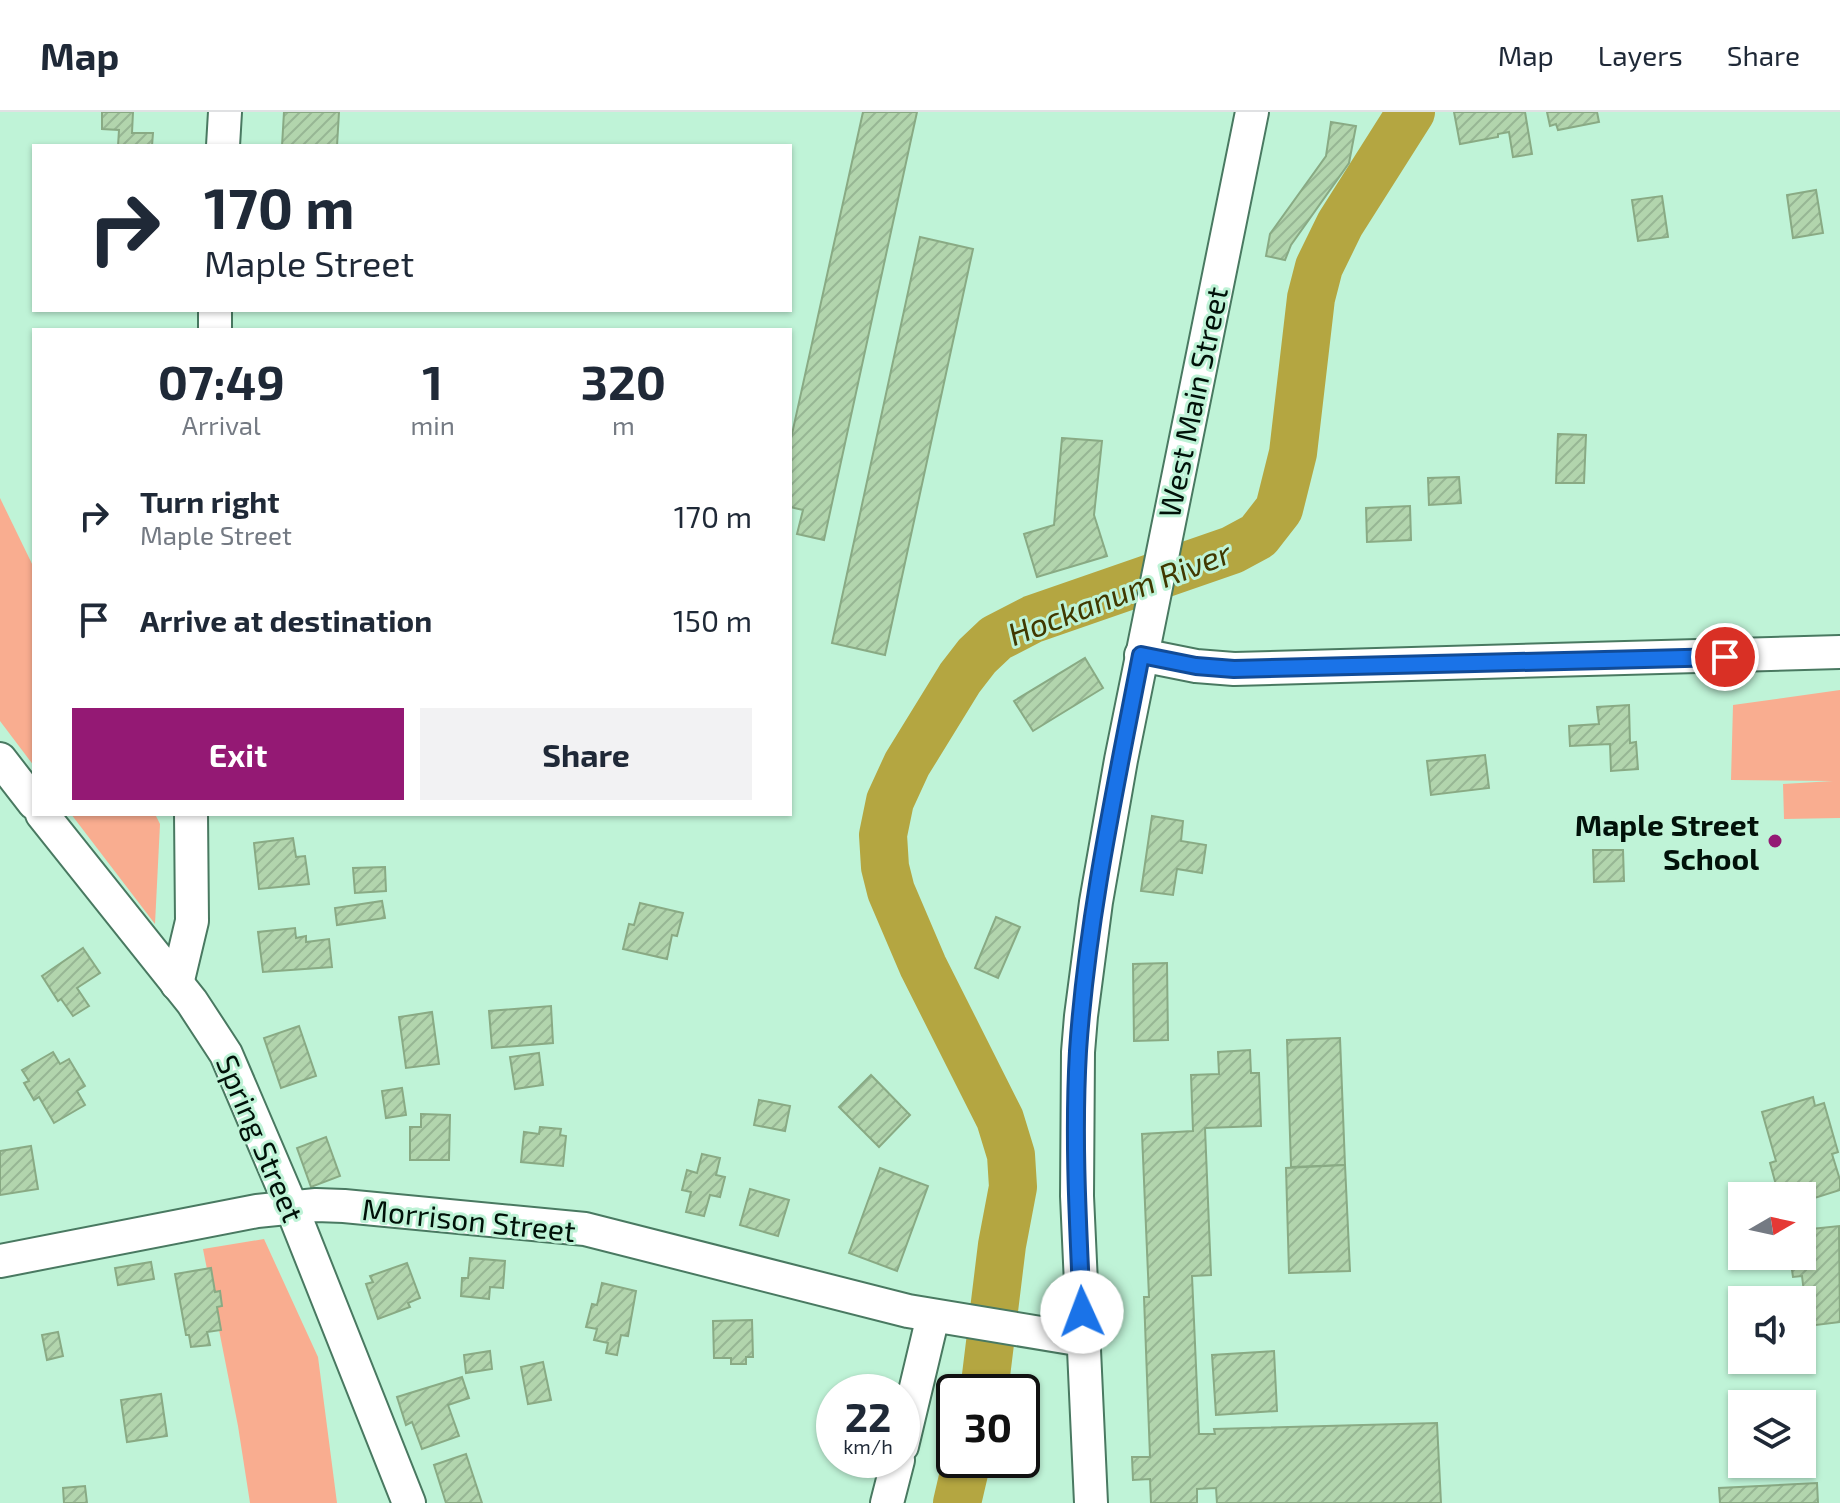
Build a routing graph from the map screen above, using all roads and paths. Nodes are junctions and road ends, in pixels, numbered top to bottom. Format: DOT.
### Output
graph roads {
  1 [pos="225,112"];
  2 [pos="1252,112"];
  3 [pos="223,144"];
  4 [pos="1840,652"];
  5 [pos="1141,655"];
  6 [pos="0,759"];
  7 [pos="32,800"];
  8 [pos="44,816"];
  9 [pos="191,816"];
  10 [pos="177,984"];
  11 [pos="291,1206"];
  12 [pos="0,1261"];
  13 [pos="946,1318"];
  14 [pos="1083,1340"];
  15 [pos="920,1394"];
  16 [pos="893,1478"];
  17 [pos="409,1503"];
  18 [pos="887,1503"];
  19 [pos="1091,1503"];
  1 -- 3 [label="street"];
  2 -- 5 [label="street, West Main Street"];
  4 -- 5 [label="street"];
  5 -- 14 [label="street, West Main Street"];
  6 -- 7 [label="street"];
  8 -- 10 [label="street, Spring Street"];
  9 -- 10 [label="street"];
  10 -- 11 [label="street, Spring Street"];
  11 -- 12 [label="street, Morrison Street"];
  11 -- 13 [label="street, Morrison Street"];
  11 -- 17 [label="street, Spring Street"];
  13 -- 14 [label="street, Morrison Street"];
  13 -- 15 [label="street"];
  14 -- 19 [label="street, West Main Street"];
  16 -- 18 [label="street"];
}
